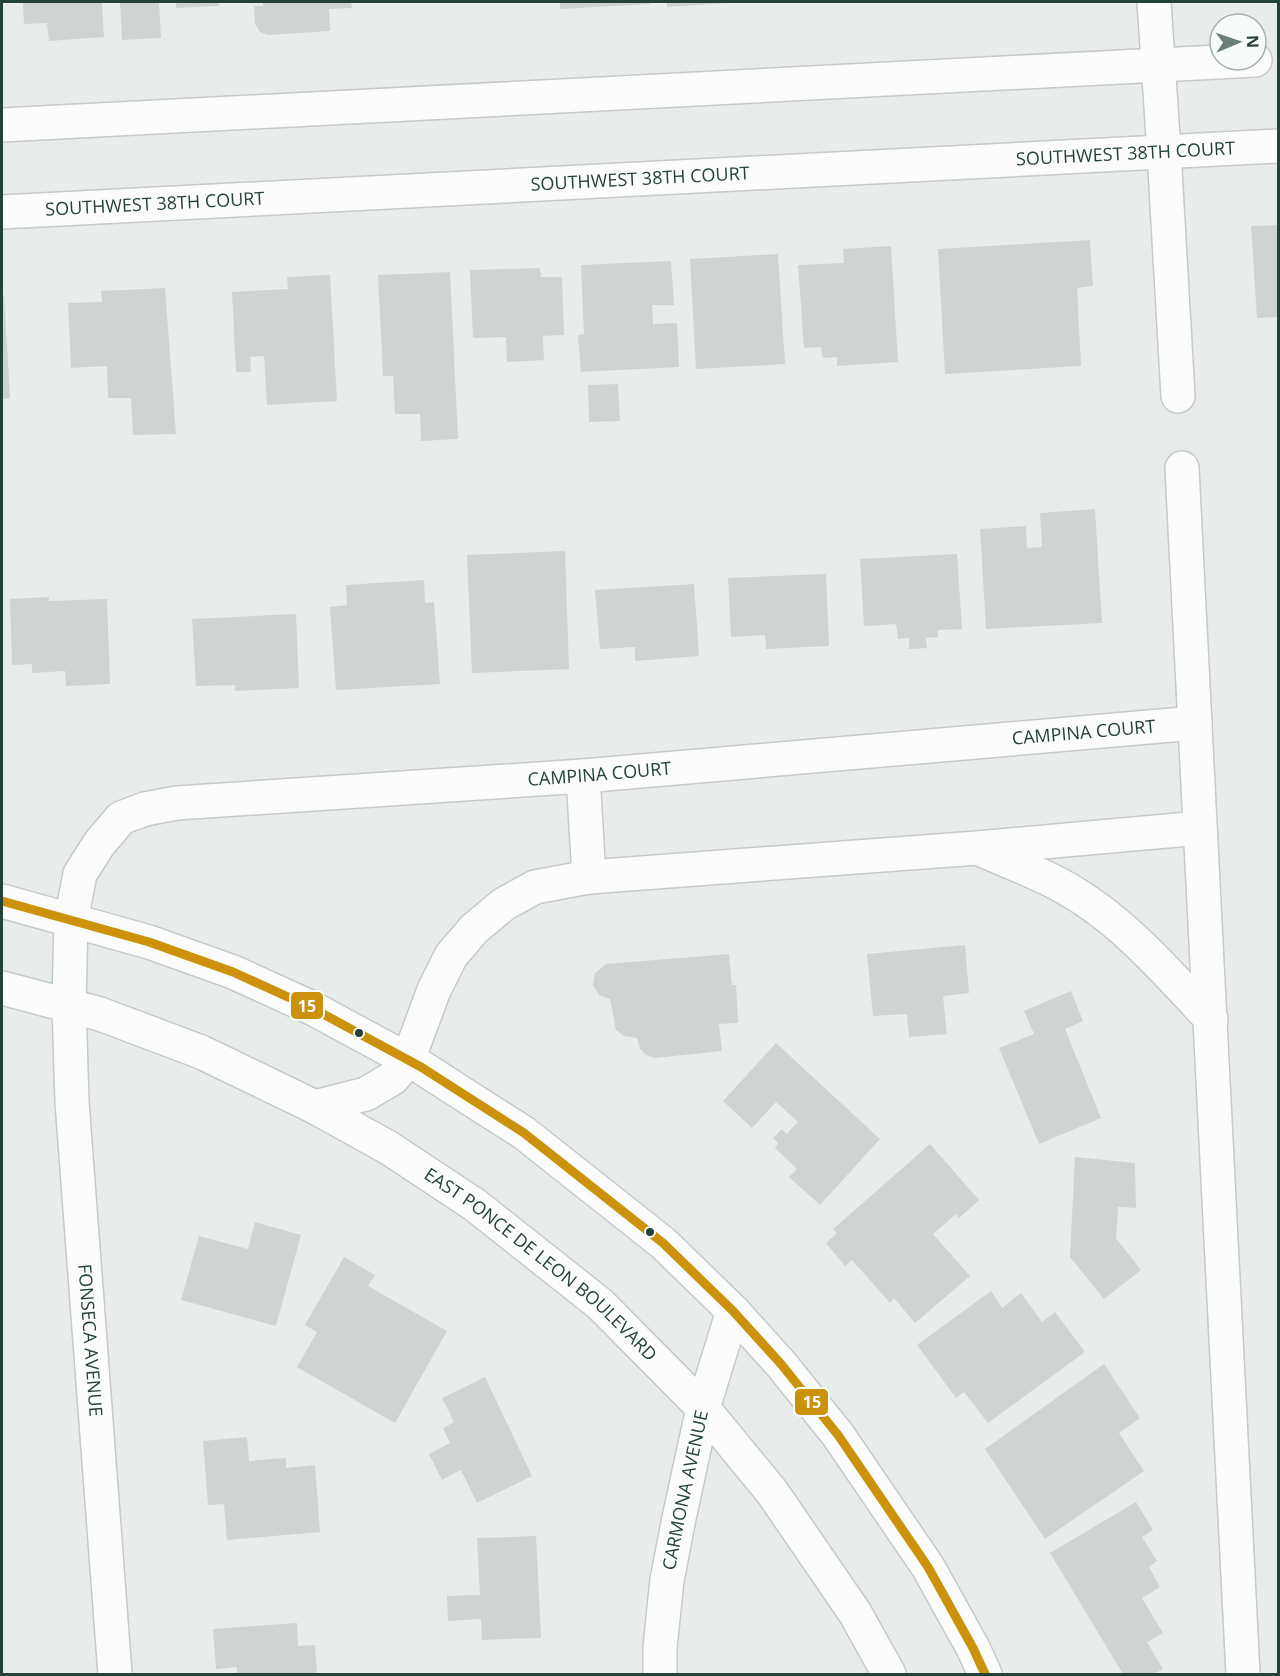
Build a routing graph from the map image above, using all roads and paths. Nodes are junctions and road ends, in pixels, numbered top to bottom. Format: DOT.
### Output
graph roads {
  1 [pos="1154,2"];
  2 [pos="1208,62"];
  3 [pos="1158,65"];
  4 [pos="2,125"];
  5 [pos="1278,146"];
  6 [pos="1164,152"];
  7 [pos="2,212"];
  8 [pos="1178,396"];
  9 [pos="1182,468"];
  10 [pos="1195,723"];
  11 [pos="583,776"];
  12 [pos="1200,828"];
  13 [pos="977,848"];
  14 [pos="589,877"];
  15 [pos="2,901"];
  16 [pos="71,920"];
  17 [pos="2,988"];
  18 [pos="69,1005"];
  19 [pos="1211,1019"];
  20 [pos="408,1060"];
  21 [pos="315,1107"];
  22 [pos="733,1311"];
  23 [pos="703,1408"];
  24 [pos="115,1674"];
  25 [pos="660,1674"];
  26 [pos="890,1674"];
  27 [pos="985,1674"];
  28 [pos="1243,1674"];
  1 -- 3 [label="street"];
  2 -- 3 [label="street"];
  3 -- 4 [label="street"];
  3 -- 6 [label="street"];
  5 -- 6 [label="street, SOUTHWEST 38TH COURT"];
  6 -- 7 [label="street, SOUTHWEST 38TH COURT"];
  6 -- 8 [label="street"];
  9 -- 10 [label="street"];
  10 -- 11 [label="street, CAMPINA COURT"];
  10 -- 12 [label="street"];
  11 -- 14 [label="street"];
  11 -- 16 [label="street, CAMPINA COURT"];
  12 -- 13 [label="street"];
  12 -- 19 [label="street"];
  13 -- 14 [label="street"];
  13 -- 19 [label="street"];
  14 -- 20 [label="street"];
  15 -- 16 [label="street"];
  16 -- 18 [label="street, CAMPINA COURT"];
  16 -- 20 [label="street"];
  17 -- 18 [label="street, EAST PONCE DE LEON BOULEVARD"];
  18 -- 21 [label="street, EAST PONCE DE LEON BOULEVARD"];
  18 -- 24 [label="street, FONSECA AVENUE"];
  19 -- 28 [label="street"];
  20 -- 21 [label="street"];
  20 -- 22 [label="street"];
  21 -- 23 [label="street, EAST PONCE DE LEON BOULEVARD"];
  22 -- 23 [label="street, CARMONA AVENUE"];
  22 -- 27 [label="street"];
  23 -- 25 [label="street, CARMONA AVENUE"];
  23 -- 26 [label="street, EAST PONCE DE LEON BOULEVARD"];
}
